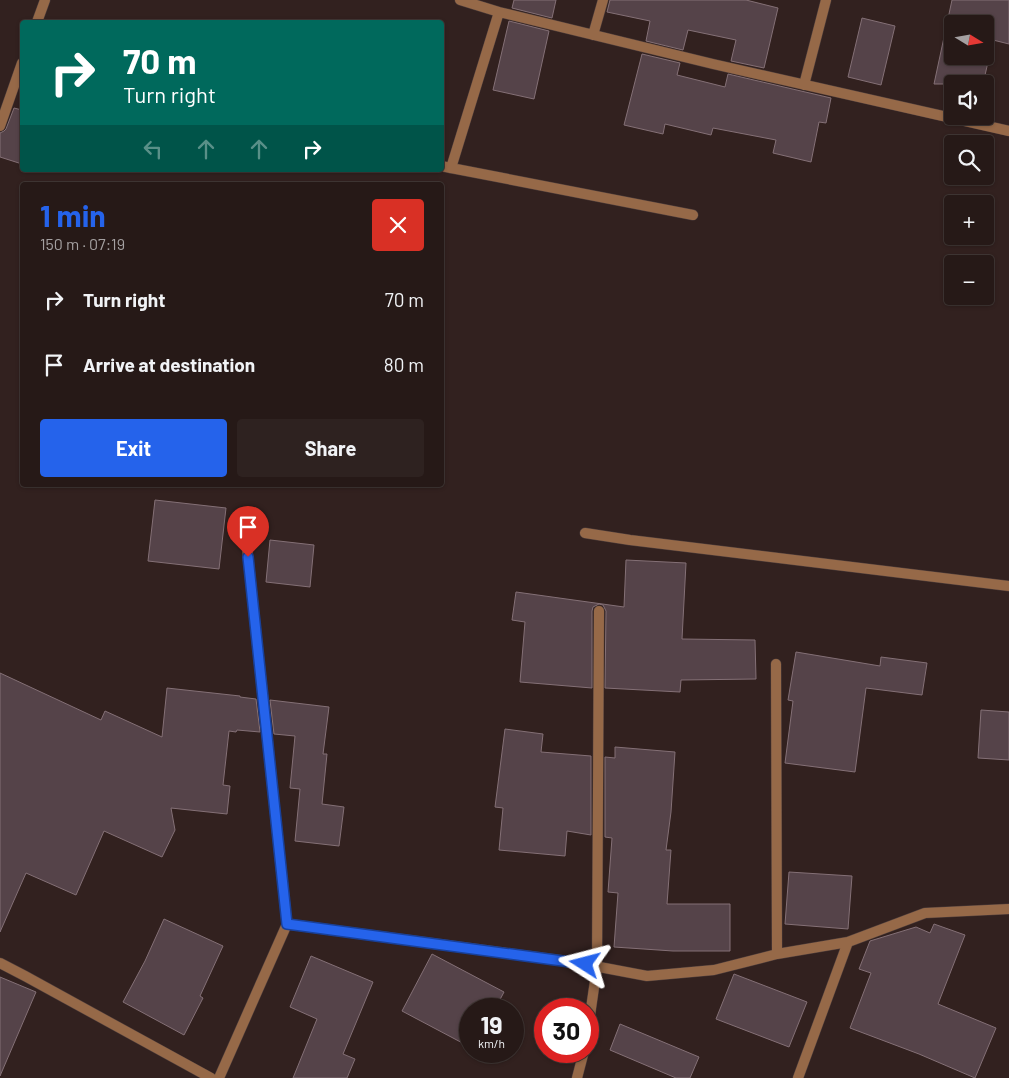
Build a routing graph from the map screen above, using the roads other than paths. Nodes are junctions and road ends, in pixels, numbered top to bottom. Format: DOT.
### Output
graph roads {
  1 [pos="45,0"];
  2 [pos="460,0"];
  3 [pos="603,0"];
  4 [pos="826,0"];
  5 [pos="499,12"];
  6 [pos="38,20"];
  7 [pos="593,35"];
  8 [pos="20,69"];
  9 [pos="804,85"];
  10 [pos="0,126"];
  11 [pos="1009,131"];
  12 [pos="446,167"];
  13 [pos="693,215"];
  14 [pos="585,533"];
  15 [pos="246,538"];
  16 [pos="1009,586"];
  17 [pos="599,611"];
  18 [pos="776,664"];
  19 [pos="1009,909"];
  20 [pos="287,924"];
  21 [pos="848,942"];
  22 [pos="777,954"];
  23 [pos="0,964"];
  24 [pos="597,967"];
  25 [pos="592,998"];
  26 [pos="581,1063"];
  27 [pos="211,1078"];
  28 [pos="219,1078"];
  29 [pos="577,1078"];
  30 [pos="798,1078"];
  1 -- 6 [label="street"];
  2 -- 5 [label="street"];
  3 -- 7 [label="street"];
  4 -- 9 [label="street"];
  5 -- 7 [label="street"];
  5 -- 12 [label="street"];
  7 -- 9 [label="street"];
  8 -- 10 [label="street"];
  9 -- 11 [label="street"];
  12 -- 13 [label="street"];
  14 -- 16 [label="street"];
  15 -- 20 [label="street"];
  17 -- 24 [label="street"];
  18 -- 22 [label="street"];
  19 -- 21 [label="street"];
  20 -- 24 [label="street"];
  20 -- 28 [label="street"];
  21 -- 22 [label="street"];
  21 -- 30 [label="street"];
  22 -- 24 [label="street"];
  23 -- 27 [label="street"];
  24 -- 25 [label="street"];
  26 -- 29 [label="street"];
}
